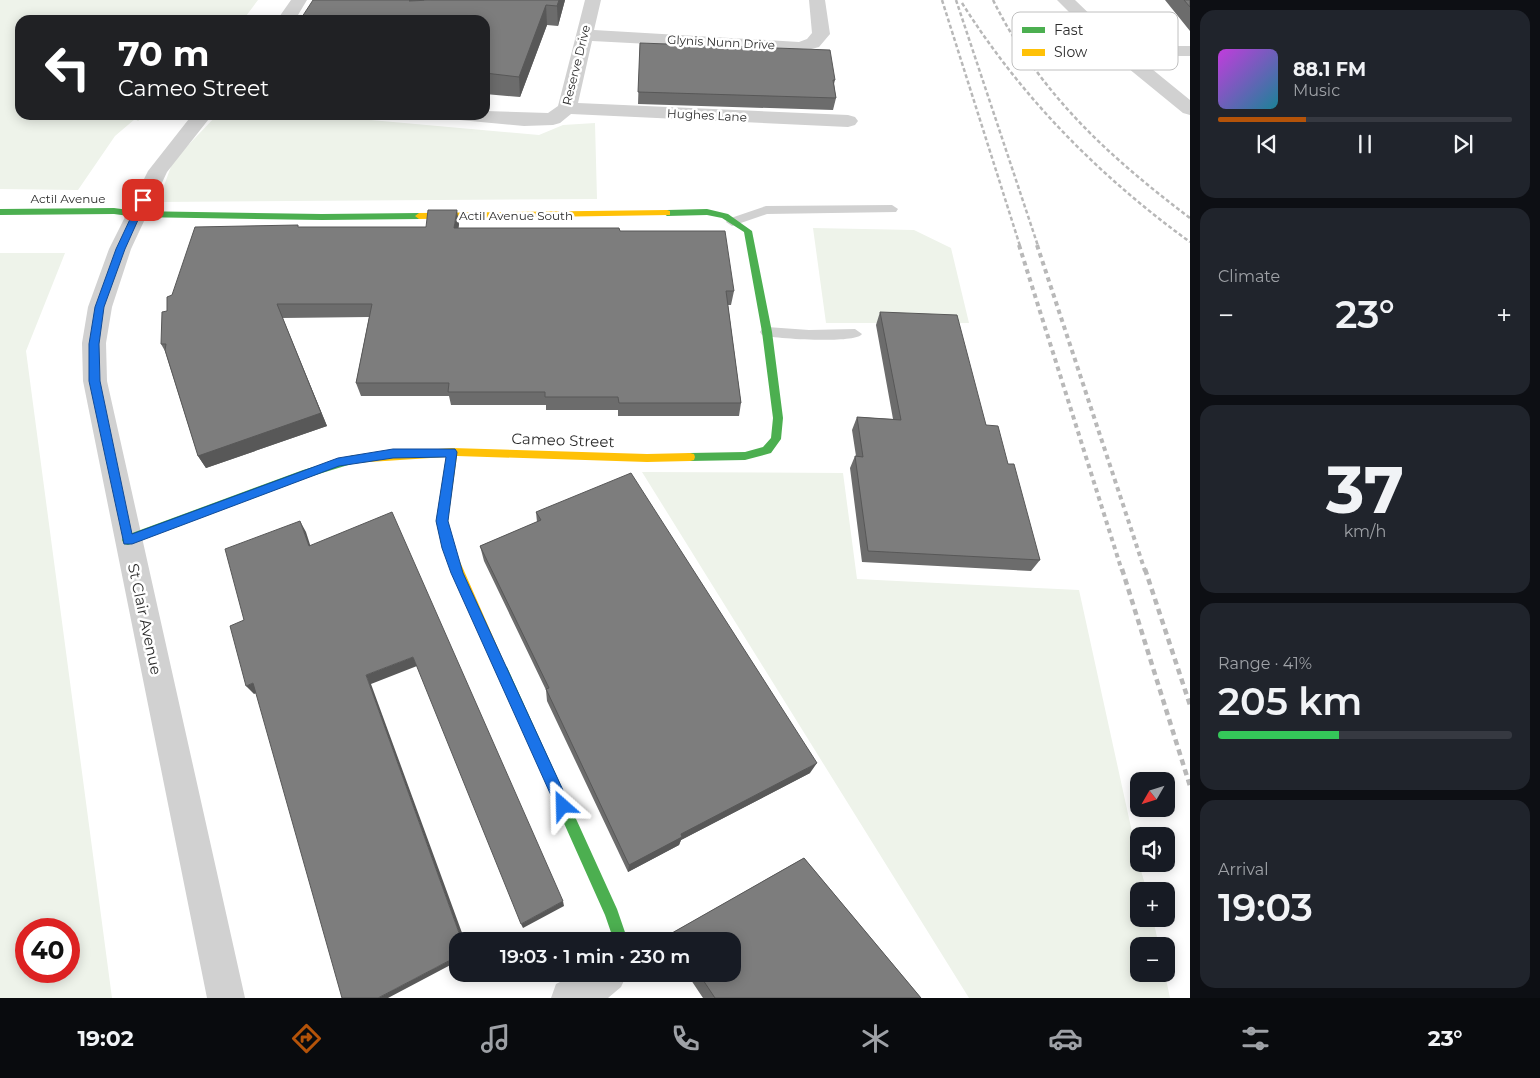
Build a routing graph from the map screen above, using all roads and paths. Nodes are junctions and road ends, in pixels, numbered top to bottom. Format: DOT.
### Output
graph roads {
  1 [pos="299,0"];
  2 [pos="594,0"];
  3 [pos="817,0"];
  4 [pos="1065,0"];
  5 [pos="1077,12"];
  6 [pos="289,15"];
  7 [pos="584,35"];
  8 [pos="1142,70"];
  9 [pos="567,108"];
  10 [pos="1190,109"];
  11 [pos="490,118"];
  12 [pos="198,120"];
  13 [pos="848,121"];
  14 [pos="892,209"];
  15 [pos="0,212"];
  16 [pos="136,214"];
  17 [pos="732,222"];
  18 [pos="767,332"];
  19 [pos="855,334"];
  20 [pos="452,452"];
  21 [pos="128,540"];
  22 [pos="618,932"];
  23 [pos="599,982"];
  24 [pos="226,998"];
  25 [pos="570,998"];
  1 -- 6 [label="street"];
  2 -- 7 [label="street, Reserve Drive"];
  3 -- 7 [label="street, Glynis Nunn Drive"];
  4 -- 5 [label="street"];
  7 -- 9 [label="street, Reserve Drive"];
  8 -- 10 [label="street"];
  9 -- 11 [label="street, Reserve Drive"];
  9 -- 13 [label="street, Hughes Lane"];
  12 -- 16 [label="street, St Clair Avenue"];
  14 -- 17 [label="lane"];
  15 -- 16 [label="street, Actil Avenue"];
  16 -- 17 [label="street, Actil Avenue South"];
  16 -- 21 [label="street, St Clair Avenue"];
  17 -- 18 [label="street, Cameo Street"];
  18 -- 19 [label="lane"];
  18 -- 20 [label="street, Cameo Street"];
  20 -- 21 [label="street, Cameo Street"];
  20 -- 22 [label="street"];
  21 -- 24 [label="street, St Clair Avenue"];
  23 -- 25 [label="street"];
}
